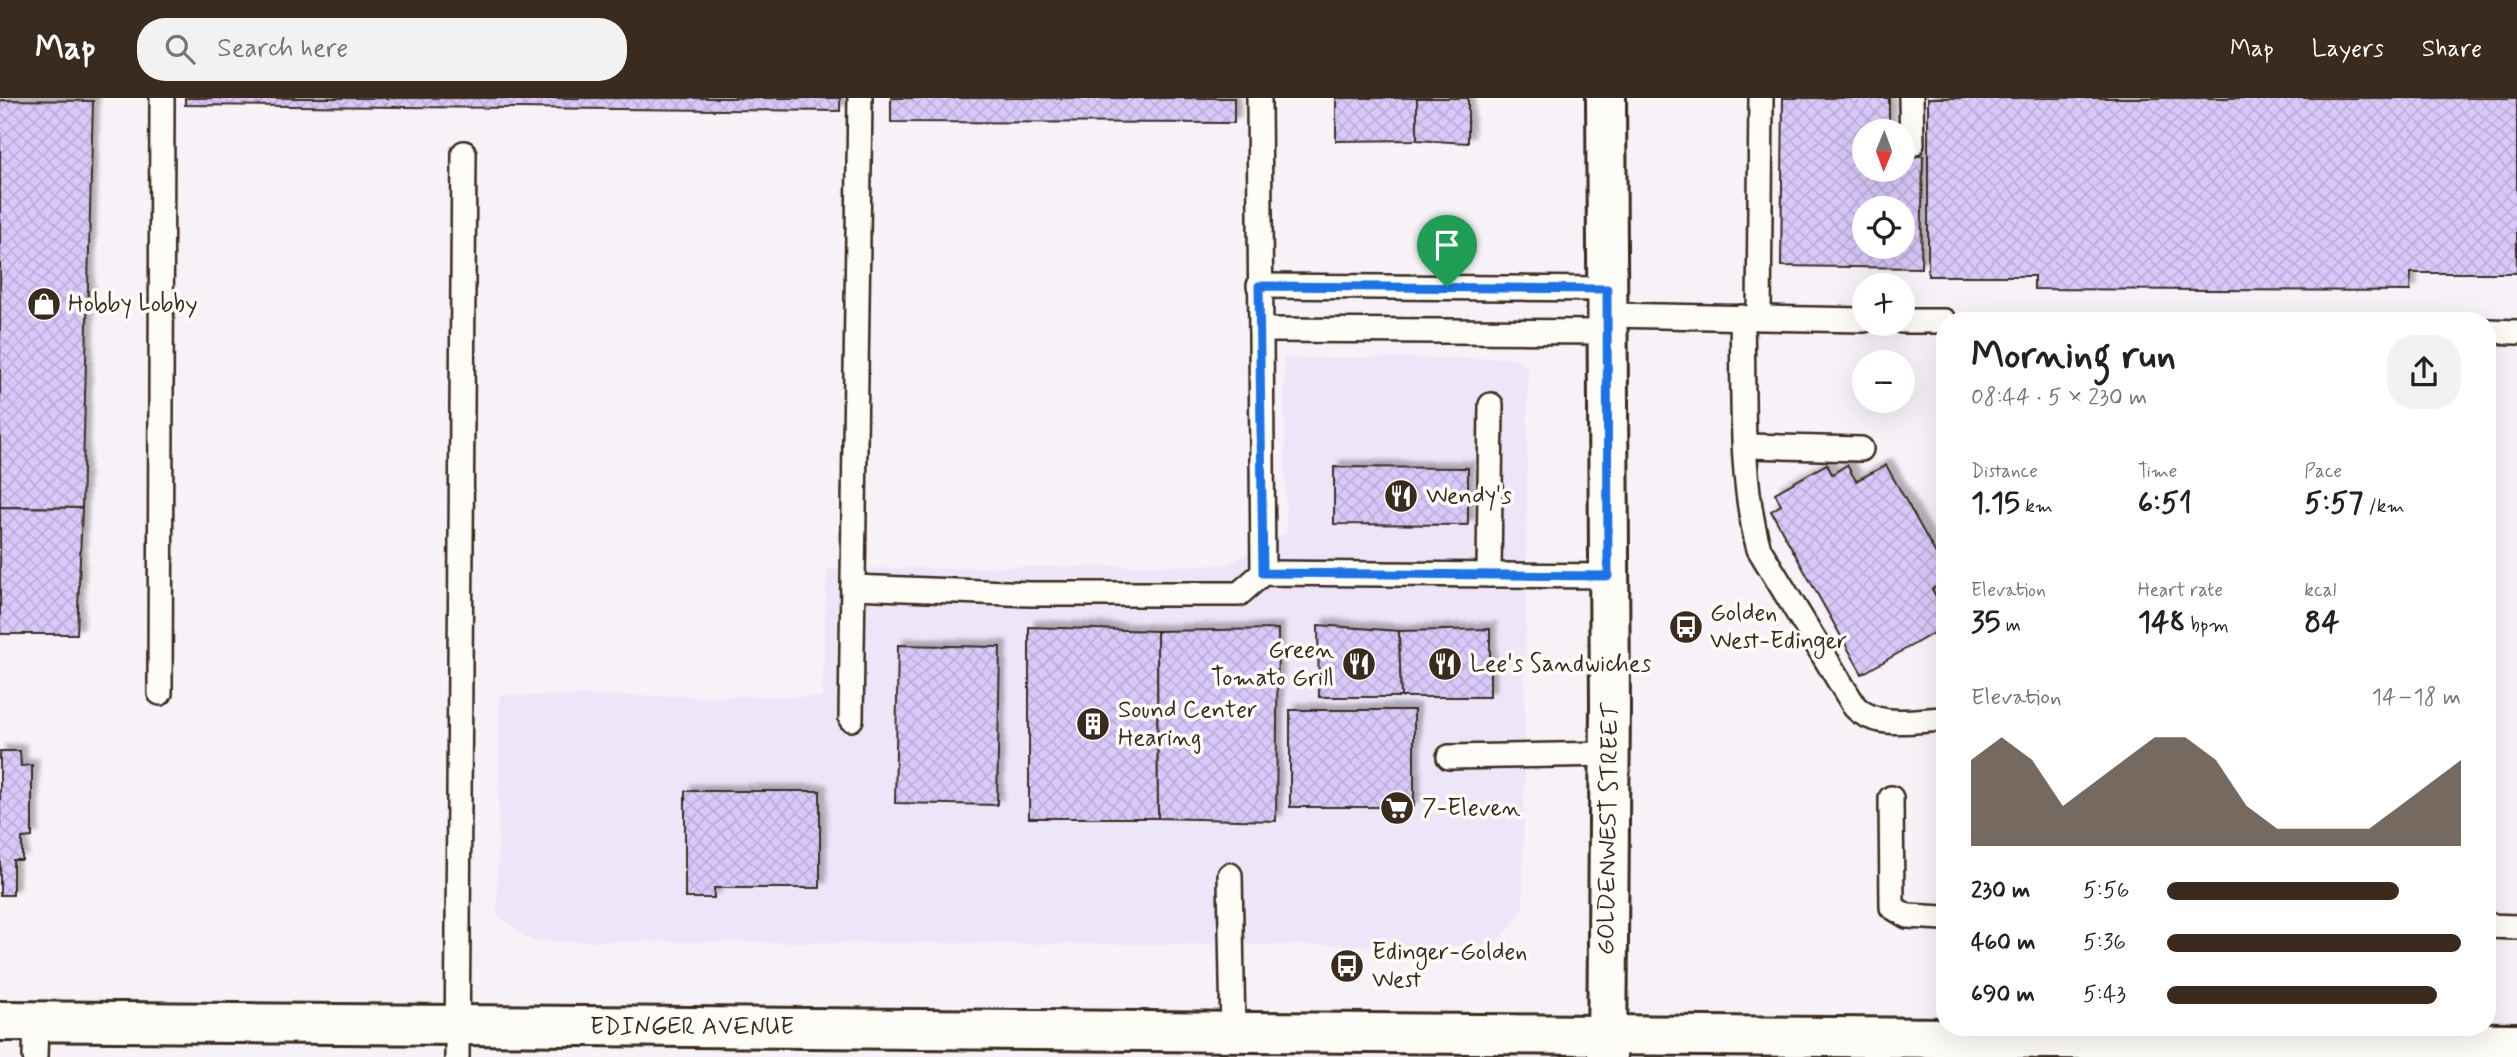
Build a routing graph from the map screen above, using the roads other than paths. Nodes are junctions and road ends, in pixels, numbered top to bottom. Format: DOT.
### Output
graph roads {
  1 [pos="162,98"];
  2 [pos="860,98"];
  3 [pos="1259,98"];
  4 [pos="1606,98"];
  5 [pos="1761,98"];
  6 [pos="1911,98"];
  7 [pos="1911,119"];
  8 [pos="464,153"];
  9 [pos="1259,286"];
  10 [pos="1608,312"];
  11 [pos="1751,317"];
  12 [pos="1852,320"];
  13 [pos="1915,321"];
  14 [pos="1936,321"];
  15 [pos="1261,330"];
  16 [pos="2496,331"];
  17 [pos="2517,332"];
  18 [pos="1491,405"];
  19 [pos="1745,446"];
  20 [pos="1861,449"];
  21 [pos="1263,573"];
  22 [pos="1489,575"];
  23 [pos="1608,576"];
  24 [pos="853,587"];
  25 [pos="160,693"];
  26 [pos="851,719"];
  27 [pos="1936,719"];
  28 [pos="1610,754"];
  29 [pos="1450,757"];
  30 [pos="1891,798"];
  31 [pos="1230,875"];
  32 [pos="1936,918"];
  33 [pos="2496,926"];
  34 [pos="2517,927"];
  35 [pos="1233,1032"];
  36 [pos="24,1033"];
  37 [pos="2051,1036"];
  38 [pos="2136,1036"];
  39 [pos="457,1041"];
  40 [pos="2517,1043"];
  41 [pos="1607,1046"];
  42 [pos="1943,1047"];
  43 [pos="1985,1048"];
  44 [pos="2453,1050"];
  1 -- 25 [label="lane"];
  2 -- 24 [label="lane"];
  3 -- 9 [label="lane"];
  4 -- 10 [label="main road, GOLDENWEST STREET"];
  5 -- 11 [label="lane"];
  6 -- 7 [label="lane"];
  8 -- 39 [label="lane"];
  9 -- 10 [label="lane"];
  9 -- 15 [label="lane"];
  10 -- 11 [label="lane"];
  10 -- 15 [label="lane"];
  10 -- 23 [label="main road, GOLDENWEST STREET"];
  11 -- 12 [label="lane"];
  11 -- 19 [label="lane"];
  13 -- 14 [label="lane"];
  15 -- 21 [label="lane"];
  16 -- 17 [label="lane"];
  18 -- 22 [label="lane"];
  19 -- 20 [label="lane"];
  19 -- 27 [label="lane"];
  21 -- 22 [label="lane"];
  21 -- 24 [label="lane"];
  22 -- 23 [label="lane"];
  23 -- 28 [label="main road, GOLDENWEST STREET"];
  24 -- 26 [label="lane"];
  28 -- 29 [label="lane"];
  28 -- 41 [label="main road, GOLDENWEST STREET"];
  30 -- 32 [label="lane"];
  31 -- 35 [label="lane"];
  33 -- 34 [label="lane"];
  35 -- 39 [label="main road, EDINGER AVENUE"];
  35 -- 41 [label="main road, EDINGER AVENUE"];
  36 -- 39 [label="main road, EDINGER AVENUE"];
  37 -- 43 [label="main road, EDINGER AVENUE"];
  38 -- 44 [label="main road, EDINGER AVENUE"];
  40 -- 44 [label="main road, EDINGER AVENUE"];
  41 -- 42 [label="main road, EDINGER AVENUE"];
  42 -- 43 [label="main road, EDINGER AVENUE"];
}
